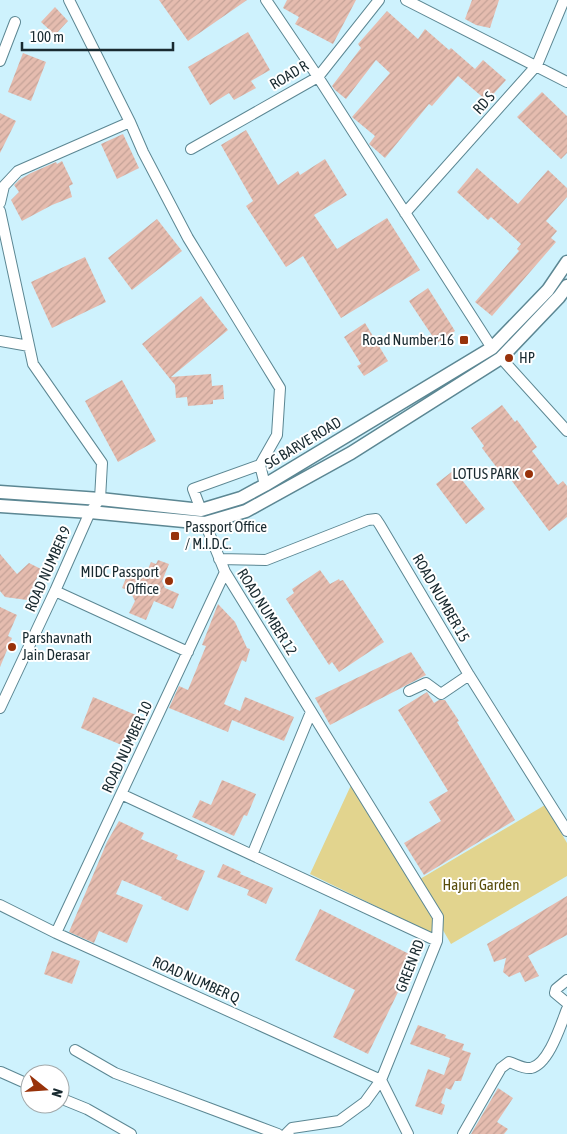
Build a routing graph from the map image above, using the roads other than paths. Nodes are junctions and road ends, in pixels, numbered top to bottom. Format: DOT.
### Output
graph roads {
  1 [pos="69,0"];
  2 [pos="266,0"];
  3 [pos="379,0"];
  4 [pos="406,0"];
  5 [pos="564,0"];
  6 [pos="15,22"];
  7 [pos="0,61"];
  8 [pos="537,66"];
  9 [pos="318,77"];
  10 [pos="567,82"];
  11 [pos="130,122"];
  12 [pos="191,149"];
  13 [pos="0,202"];
  14 [pos="0,211"];
  15 [pos="405,213"];
  16 [pos="567,262"];
  17 [pos="567,286"];
  18 [pos="0,341"];
  19 [pos="30,346"];
  20 [pos="492,348"];
  21 [pos="501,358"];
  22 [pos="567,431"];
  23 [pos="260,465"];
  24 [pos="265,485"];
  25 [pos="0,492"];
  26 [pos="100,499"];
  27 [pos="0,506"];
  28 [pos="201,510"];
  29 [pos="90,512"];
  30 [pos="205,524"];
  31 [pos="220,559"];
  32 [pos="225,572"];
  33 [pos="56,591"];
  34 [pos="188,652"];
  35 [pos="469,675"];
  36 [pos="409,691"];
  37 [pos="0,708"];
  38 [pos="311,712"];
  39 [pos="121,794"];
  40 [pos="567,831"];
  41 [pos="252,855"];
  42 [pos="0,905"];
  43 [pos="56,934"];
  44 [pos="437,941"];
  45 [pos="567,980"];
  46 [pos="567,1002"];
  47 [pos="567,1009"];
  48 [pos="75,1050"];
  49 [pos="1,1072"];
  50 [pos="381,1080"];
  51 [pos="20,1081"];
  52 [pos="70,1102"];
  53 [pos="131,1134"];
  54 [pos="278,1134"];
  55 [pos="286,1134"];
  56 [pos="408,1134"];
  57 [pos="463,1134"];
  1 -- 11 [label="street"];
  2 -- 9 [label="street"];
  3 -- 9 [label="street, ROAD R"];
  4 -- 8 [label="street"];
  5 -- 8 [label="street, RD S"];
  6 -- 7 [label="street"];
  8 -- 10 [label="street"];
  8 -- 15 [label="street, RD S"];
  9 -- 12 [label="street, ROAD R"];
  9 -- 15 [label="street"];
  11 -- 13 [label="street"];
  11 -- 23 [label="street"];
  14 -- 19 [label="street"];
  15 -- 20 [label="street"];
  16 -- 20 [label="main road, SG BARVE ROAD"];
  17 -- 21 [label="main road, SG BARVE ROAD"];
  18 -- 19 [label="street"];
  19 -- 26 [label="street"];
  20 -- 24 [label="main road, SG BARVE ROAD"];
  21 -- 22 [label="street"];
  21 -- 30 [label="main road, SG BARVE ROAD"];
  23 -- 24 [label="street"];
  23 -- 28 [label="street"];
  24 -- 28 [label="main road, SG BARVE ROAD"];
  25 -- 26 [label="main road, SG BARVE ROAD"];
  26 -- 28 [label="main road, SG BARVE ROAD"];
  26 -- 29 [label="street, ROAD NUMBER 9"];
  27 -- 29 [label="main road, SG BARVE ROAD"];
  29 -- 30 [label="main road, SG BARVE ROAD"];
  29 -- 33 [label="street, ROAD NUMBER 9"];
  30 -- 31 [label="street, ROAD NUMBER 12"];
  31 -- 32 [label="street, ROAD NUMBER 12"];
  31 -- 35 [label="street, ROAD NUMBER 15"];
  32 -- 34 [label="street, ROAD NUMBER 10"];
  32 -- 38 [label="street, ROAD NUMBER 12"];
  33 -- 34 [label="street"];
  33 -- 37 [label="street, ROAD NUMBER 9"];
  34 -- 39 [label="street, ROAD NUMBER 10"];
  35 -- 36 [label="street"];
  35 -- 40 [label="street, ROAD NUMBER 15"];
  38 -- 41 [label="street"];
  38 -- 44 [label="street, GREEN RD"];
  39 -- 41 [label="street"];
  39 -- 43 [label="street, ROAD NUMBER 10"];
  41 -- 44 [label="street"];
  42 -- 43 [label="street, ROAD NUMBER Q"];
  43 -- 50 [label="street, ROAD NUMBER Q"];
  44 -- 50 [label="street, GREEN RD"];
  45 -- 46 [label="street"];
  47 -- 57 [label="street"];
  48 -- 54 [label="street"];
  49 -- 51 [label="street"];
  50 -- 55 [label="street, GREEN RD"];
  50 -- 56 [label="street"];
  52 -- 53 [label="street"];
}
